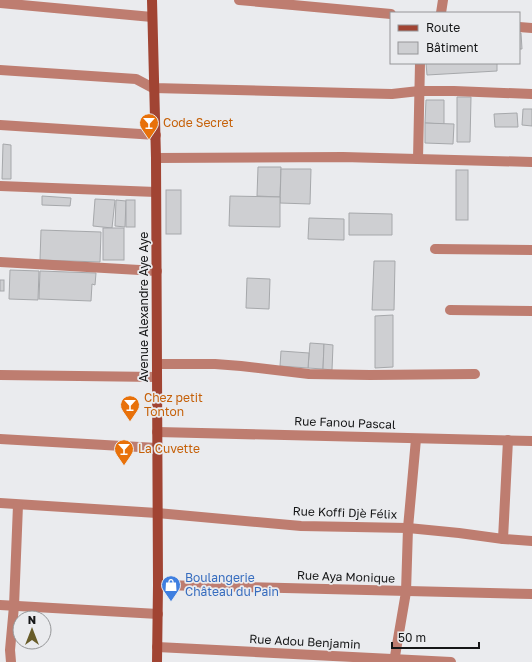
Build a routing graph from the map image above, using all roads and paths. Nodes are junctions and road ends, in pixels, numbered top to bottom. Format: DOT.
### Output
graph roads {
  1 [pos="152,0"];
  2 [pos="238,0"];
  3 [pos="443,0"];
  4 [pos="0,3"];
  5 [pos="441,12"];
  6 [pos="390,14"];
  7 [pos="152,16"];
  8 [pos="520,27"];
  9 [pos="532,28"];
  10 [pos="420,64"];
  11 [pos="0,70"];
  12 [pos="154,88"];
  13 [pos="419,91"];
  14 [pos="532,94"];
  15 [pos="0,125"];
  16 [pos="156,135"];
  17 [pos="156,158"];
  18 [pos="418,159"];
  19 [pos="532,162"];
  20 [pos="0,186"];
  21 [pos="156,192"];
  22 [pos="435,249"];
  23 [pos="532,250"];
  24 [pos="0,262"];
  25 [pos="157,271"];
  26 [pos="450,310"];
  27 [pos="532,311"];
  28 [pos="157,364"];
  29 [pos="475,374"];
  30 [pos="0,375"];
  31 [pos="157,378"];
  32 [pos="157,432"];
  33 [pos="0,439"];
  34 [pos="416,439"];
  35 [pos="508,440"];
  36 [pos="532,441"];
  37 [pos="157,448"];
  38 [pos="0,503"];
  39 [pos="18,505"];
  40 [pos="157,513"];
  41 [pos="408,528"];
  42 [pos="503,539"];
  43 [pos="532,542"];
  44 [pos="158,585"];
  45 [pos="406,592"];
  46 [pos="532,594"];
  47 [pos="0,605"];
  48 [pos="14,606"];
  49 [pos="158,614"];
  50 [pos="157,647"];
  51 [pos="5,650"];
  52 [pos="395,661"];
  53 [pos="10,662"];
  54 [pos="157,662"];
  55 [pos="451,662"];
  1 -- 7 [label="street, Avenue Alexandre Aye Aye"];
  2 -- 6 [label="street"];
  3 -- 5 [label="street"];
  4 -- 7 [label="street"];
  7 -- 12 [label="street, Avenue Alexandre Aye Aye"];
  8 -- 9 [label="street"];
  10 -- 13 [label="street"];
  11 -- 12 [label="street"];
  12 -- 13 [label="street"];
  12 -- 16 [label="street, Avenue Alexandre Aye Aye"];
  13 -- 14 [label="street"];
  13 -- 18 [label="street"];
  15 -- 16 [label="street"];
  16 -- 17 [label="street, Avenue Alexandre Aye Aye"];
  17 -- 18 [label="street"];
  17 -- 21 [label="street, Avenue Alexandre Aye Aye"];
  18 -- 19 [label="street"];
  20 -- 21 [label="street"];
  21 -- 25 [label="street, Avenue Alexandre Aye Aye"];
  22 -- 23 [label="street"];
  24 -- 25 [label="street"];
  25 -- 28 [label="street, Avenue Alexandre Aye Aye"];
  26 -- 27 [label="street"];
  28 -- 29 [label="street"];
  28 -- 31 [label="street, Avenue Alexandre Aye Aye"];
  30 -- 31 [label="street"];
  31 -- 32 [label="street, Avenue Alexandre Aye Aye"];
  32 -- 34 [label="street, Rue Fanou Pascal"];
  32 -- 37 [label="street, Avenue Alexandre Aye Aye"];
  33 -- 37 [label="street"];
  34 -- 35 [label="street, Rue Fanou Pascal"];
  34 -- 41 [label="street"];
  35 -- 36 [label="street, Rue Fanou Pascal"];
  35 -- 42 [label="street"];
  37 -- 40 [label="street, Avenue Alexandre Aye Aye"];
  38 -- 39 [label="street, Rue Koffi Djè Félix"];
  39 -- 40 [label="street, Rue Koffi Djè Félix"];
  39 -- 48 [label="street"];
  40 -- 41 [label="street, Rue Koffi Djè Félix"];
  40 -- 44 [label="street, Avenue Alexandre Aye Aye"];
  41 -- 42 [label="street, Rue Koffi Djè Félix"];
  41 -- 45 [label="street"];
  42 -- 43 [label="street, Rue Koffi Djè Félix"];
  44 -- 45 [label="street, Rue Aya Monique"];
  44 -- 49 [label="street, Avenue Alexandre Aye Aye"];
  45 -- 46 [label="street, Rue Aya Monique"];
  45 -- 52 [label="street"];
  47 -- 48 [label="street"];
  48 -- 49 [label="street"];
  48 -- 51 [label="street"];
  49 -- 50 [label="street, Avenue Alexandre Aye Aye"];
  50 -- 52 [label="street, Rue Adou Benjamin"];
  50 -- 54 [label="street, Avenue Alexandre Aye Aye"];
  51 -- 53 [label="street"];
  52 -- 55 [label="street, Rue Adou Benjamin"];
}
